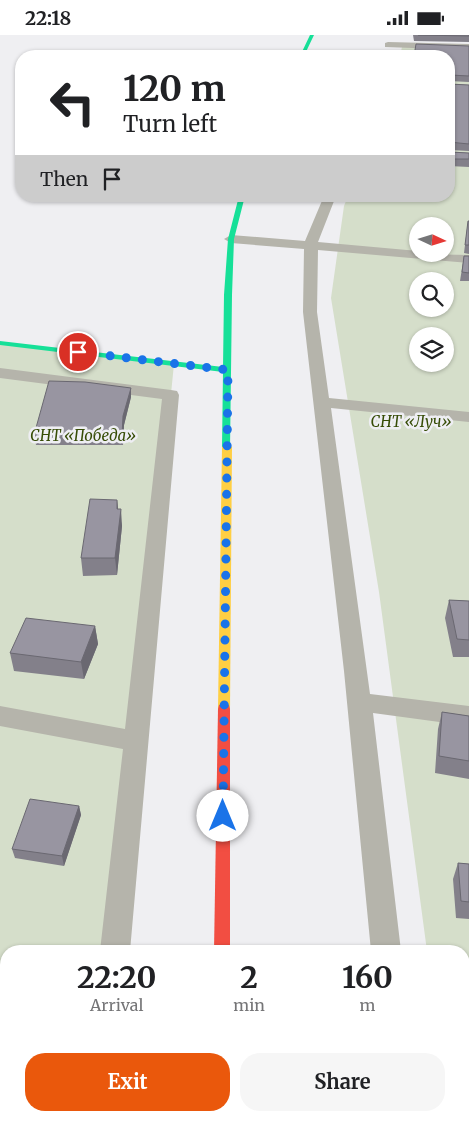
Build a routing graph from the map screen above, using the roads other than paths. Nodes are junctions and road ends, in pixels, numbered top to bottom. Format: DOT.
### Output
graph roads {
  1 [pos="312,35"];
  2 [pos="390,35"];
  3 [pos="388,45"];
  4 [pos="469,47"];
  5 [pos="305,50"];
  6 [pos="387,50"];
  7 [pos="240,202"];
  8 [pos="327,202"];
  9 [pos="231,239"];
  10 [pos="311,244"];
  11 [pos="469,259"];
  12 [pos="0,343"];
  13 [pos="228,370"];
  14 [pos="0,373"];
  15 [pos="322,403"];
  16 [pos="469,417"];
  17 [pos="360,703"];
  18 [pos="469,716"];
  19 [pos="0,717"];
  20 [pos="136,741"];
  21 [pos="116,945"];
  22 [pos="222,945"];
  23 [pos="385,945"];
  1 -- 5 [label="main road"];
  2 -- 3 [label="lane"];
  3 -- 4 [label="lane"];
  3 -- 6 [label="lane"];
  7 -- 9 [label="main road"];
  8 -- 10 [label="lane"];
  9 -- 10 [label="lane"];
  9 -- 13 [label="main road"];
  10 -- 11 [label="lane"];
  10 -- 15 [label="lane"];
  12 -- 13 [label="main road"];
  13 -- 22 [label="main road"];
  14 -- 20 [label="lane"];
  15 -- 16 [label="lane"];
  15 -- 17 [label="lane"];
  17 -- 18 [label="lane"];
  17 -- 23 [label="lane"];
  19 -- 20 [label="lane"];
  20 -- 21 [label="lane"];
}
